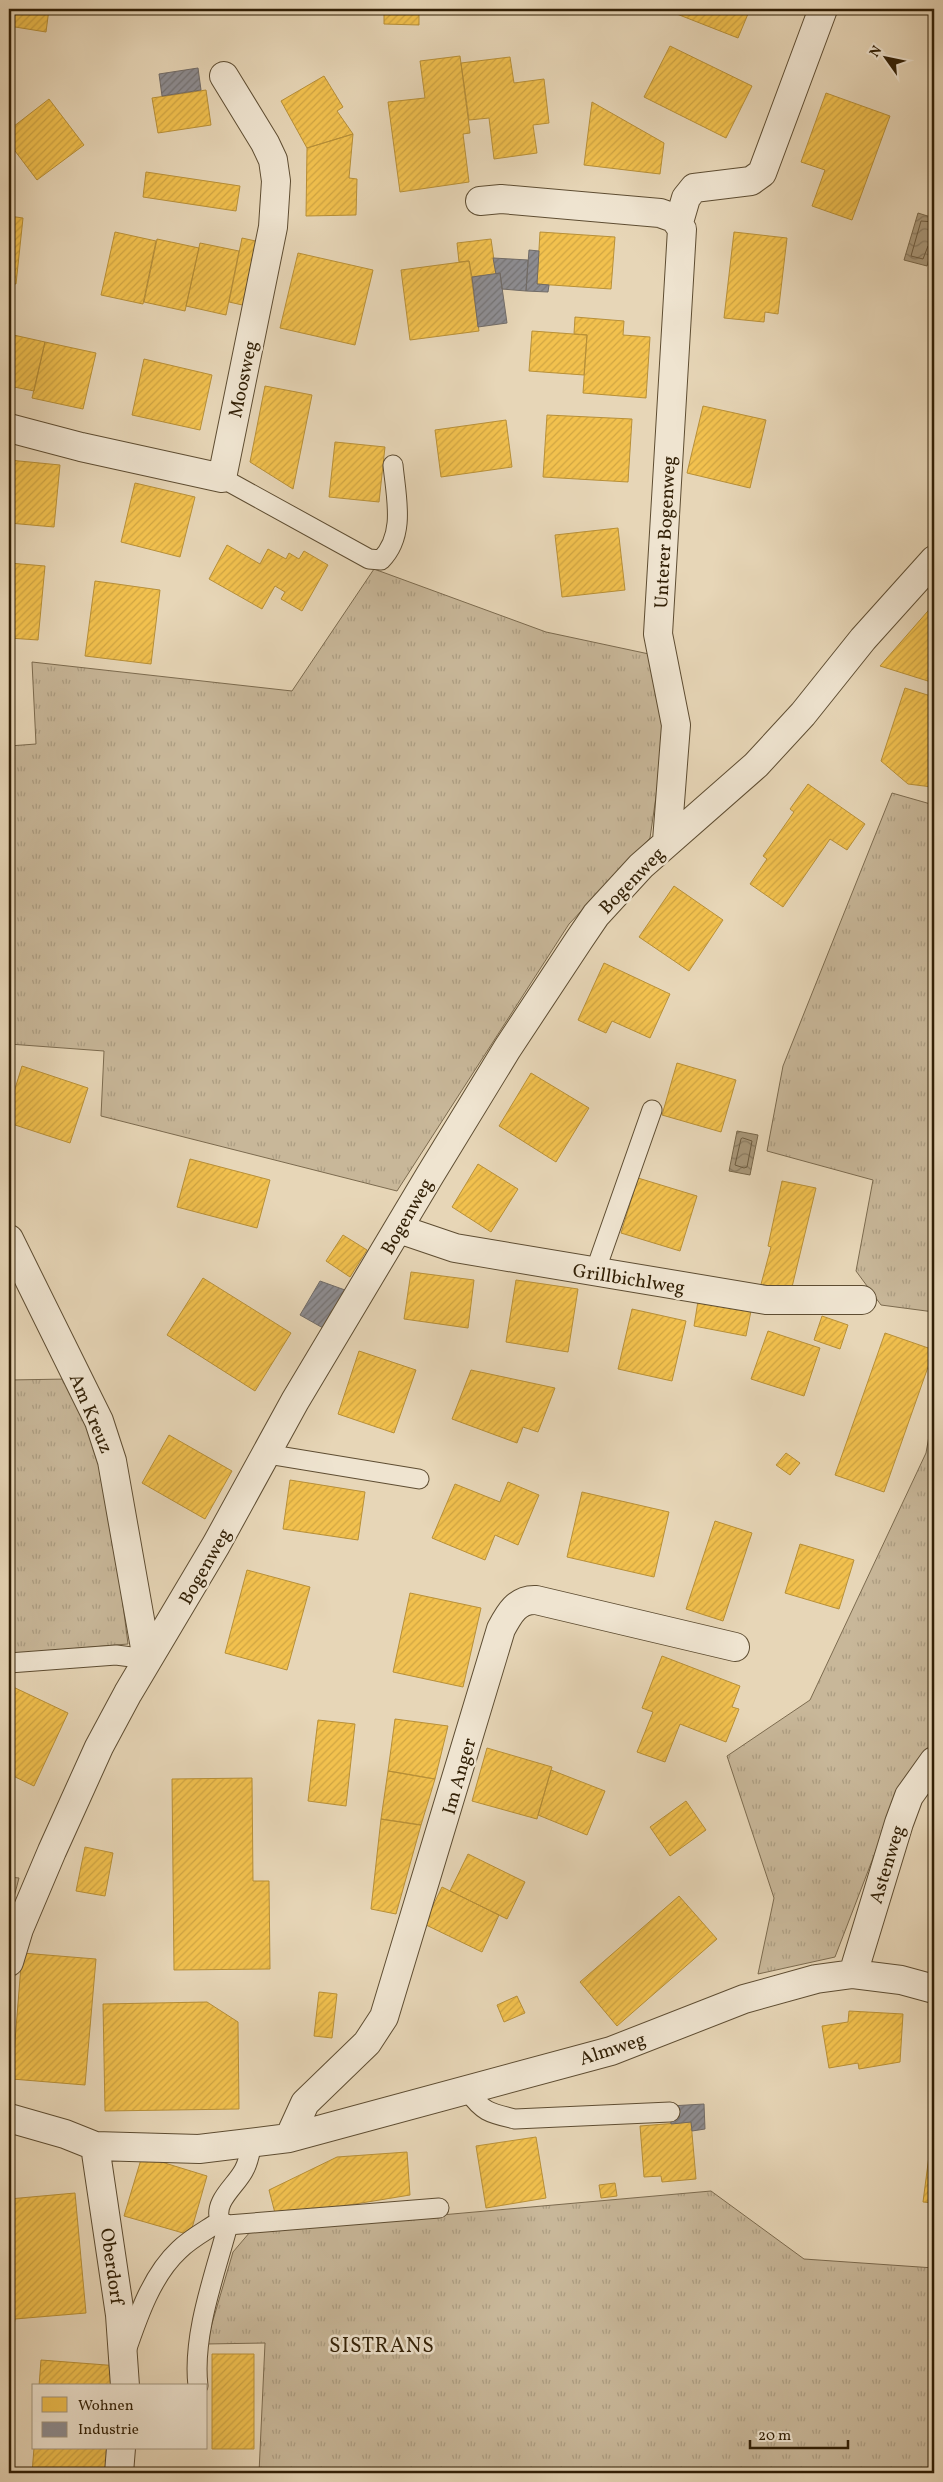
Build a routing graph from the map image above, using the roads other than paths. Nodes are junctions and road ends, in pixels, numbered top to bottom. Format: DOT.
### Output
graph roads {
  1 [pos="823,9"];
  2 [pos="224,76"];
  3 [pos="480,201"];
  4 [pos="679,222"];
  5 [pos="9,428"];
  6 [pos="393,465"];
  7 [pos="222,478"];
  8 [pos="934,560"];
  9 [pos="667,841"];
  10 [pos="652,1110"];
  11 [pos="399,1229"];
  12 [pos="9,1238"];
  13 [pos="595,1272"];
  14 [pos="862,1300"];
  15 [pos="267,1454"];
  16 [pos="419,1479"];
  17 [pos="735,1647"];
  18 [pos="148,1659"];
  19 [pos="9,1663"];
  20 [pos="934,1761"];
  21 [pos="9,1962"];
  22 [pos="853,1974"];
  23 [pos="934,1989"];
  24 [pos="467,2090"];
  25 [pos="670,2112"];
  26 [pos="9,2118"];
  27 [pos="289,2138"];
  28 [pos="252,2143"];
  29 [pos="95,2146"];
  30 [pos="439,2208"];
  31 [pos="224,2223"];
  32 [pos="124,2354"];
  33 [pos="125,2384"];
  34 [pos="198,2384"];
  35 [pos="121,2450"];
  36 [pos="118,2473"];
  1 -- 4 [label="street, Unterer Bogenweg"];
  2 -- 7 [label="street, Moosweg"];
  3 -- 4 [label="street"];
  4 -- 9 [label="street, Unterer Bogenweg"];
  5 -- 7 [label="street"];
  6 -- 7 [label="lane"];
  8 -- 9 [label="street, Bogenweg"];
  9 -- 11 [label="street, Bogenweg"];
  10 -- 13 [label="lane"];
  11 -- 13 [label="street, Grillbichlweg"];
  11 -- 15 [label="street, Bogenweg"];
  12 -- 18 [label="street, Am Kreuz"];
  13 -- 14 [label="street, Grillbichlweg"];
  15 -- 16 [label="lane"];
  15 -- 18 [label="street, Bogenweg"];
  17 -- 27 [label="street, Im Anger"];
  18 -- 19 [label="lane"];
  18 -- 21 [label="street, Bogenweg"];
  20 -- 22 [label="street, Astenweg"];
  22 -- 23 [label="street, Almweg"];
  22 -- 24 [label="street, Almweg"];
  24 -- 25 [label="lane"];
  24 -- 27 [label="street, Almweg"];
  26 -- 29 [label="street"];
  27 -- 28 [label="street"];
  28 -- 29 [label="street"];
  28 -- 31 [label="lane"];
  29 -- 32 [label="street, Oberdorf"];
  30 -- 31 [label="lane"];
  31 -- 32 [label="lane"];
  31 -- 34 [label="lane"];
  32 -- 33 [label="street, Oberdorf"];
  35 -- 36 [label="street"];
}
